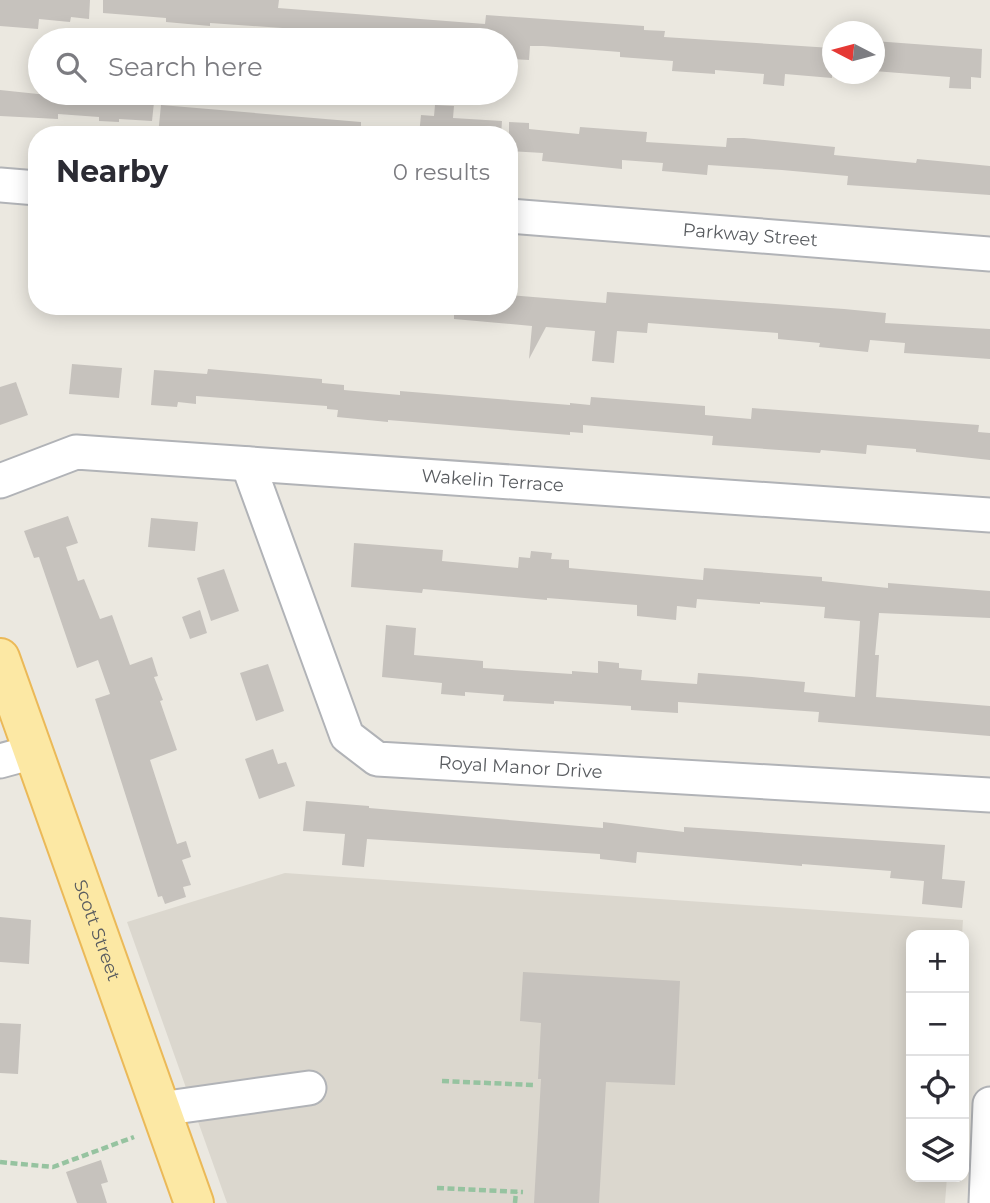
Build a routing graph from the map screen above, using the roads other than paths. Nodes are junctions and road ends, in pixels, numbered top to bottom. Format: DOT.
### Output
graph roads {
  1 [pos="0,185"];
  2 [pos="28,187"];
  3 [pos="518,217"];
  4 [pos="990,254"];
  5 [pos="248,464"];
  6 [pos="0,481"];
  7 [pos="990,515"];
  8 [pos="0,658"];
  9 [pos="16,757"];
  10 [pos="990,795"];
  11 [pos="309,1088"];
  12 [pos="990,1104"];
  13 [pos="160,1109"];
  14 [pos="194,1203"];
  15 [pos="986,1203"];
  1 -- 2 [label="street"];
  3 -- 4 [label="street, Parkway Street"];
  5 -- 6 [label="street, Wakelin Terrace"];
  5 -- 7 [label="street, Wakelin Terrace"];
  5 -- 10 [label="street, Royal Manor Drive"];
  8 -- 9 [label="main road, Scott Street"];
  9 -- 13 [label="main road, Scott Street"];
  11 -- 13 [label="street"];
  12 -- 15 [label="street"];
  13 -- 14 [label="main road, Scott Street"];
}
